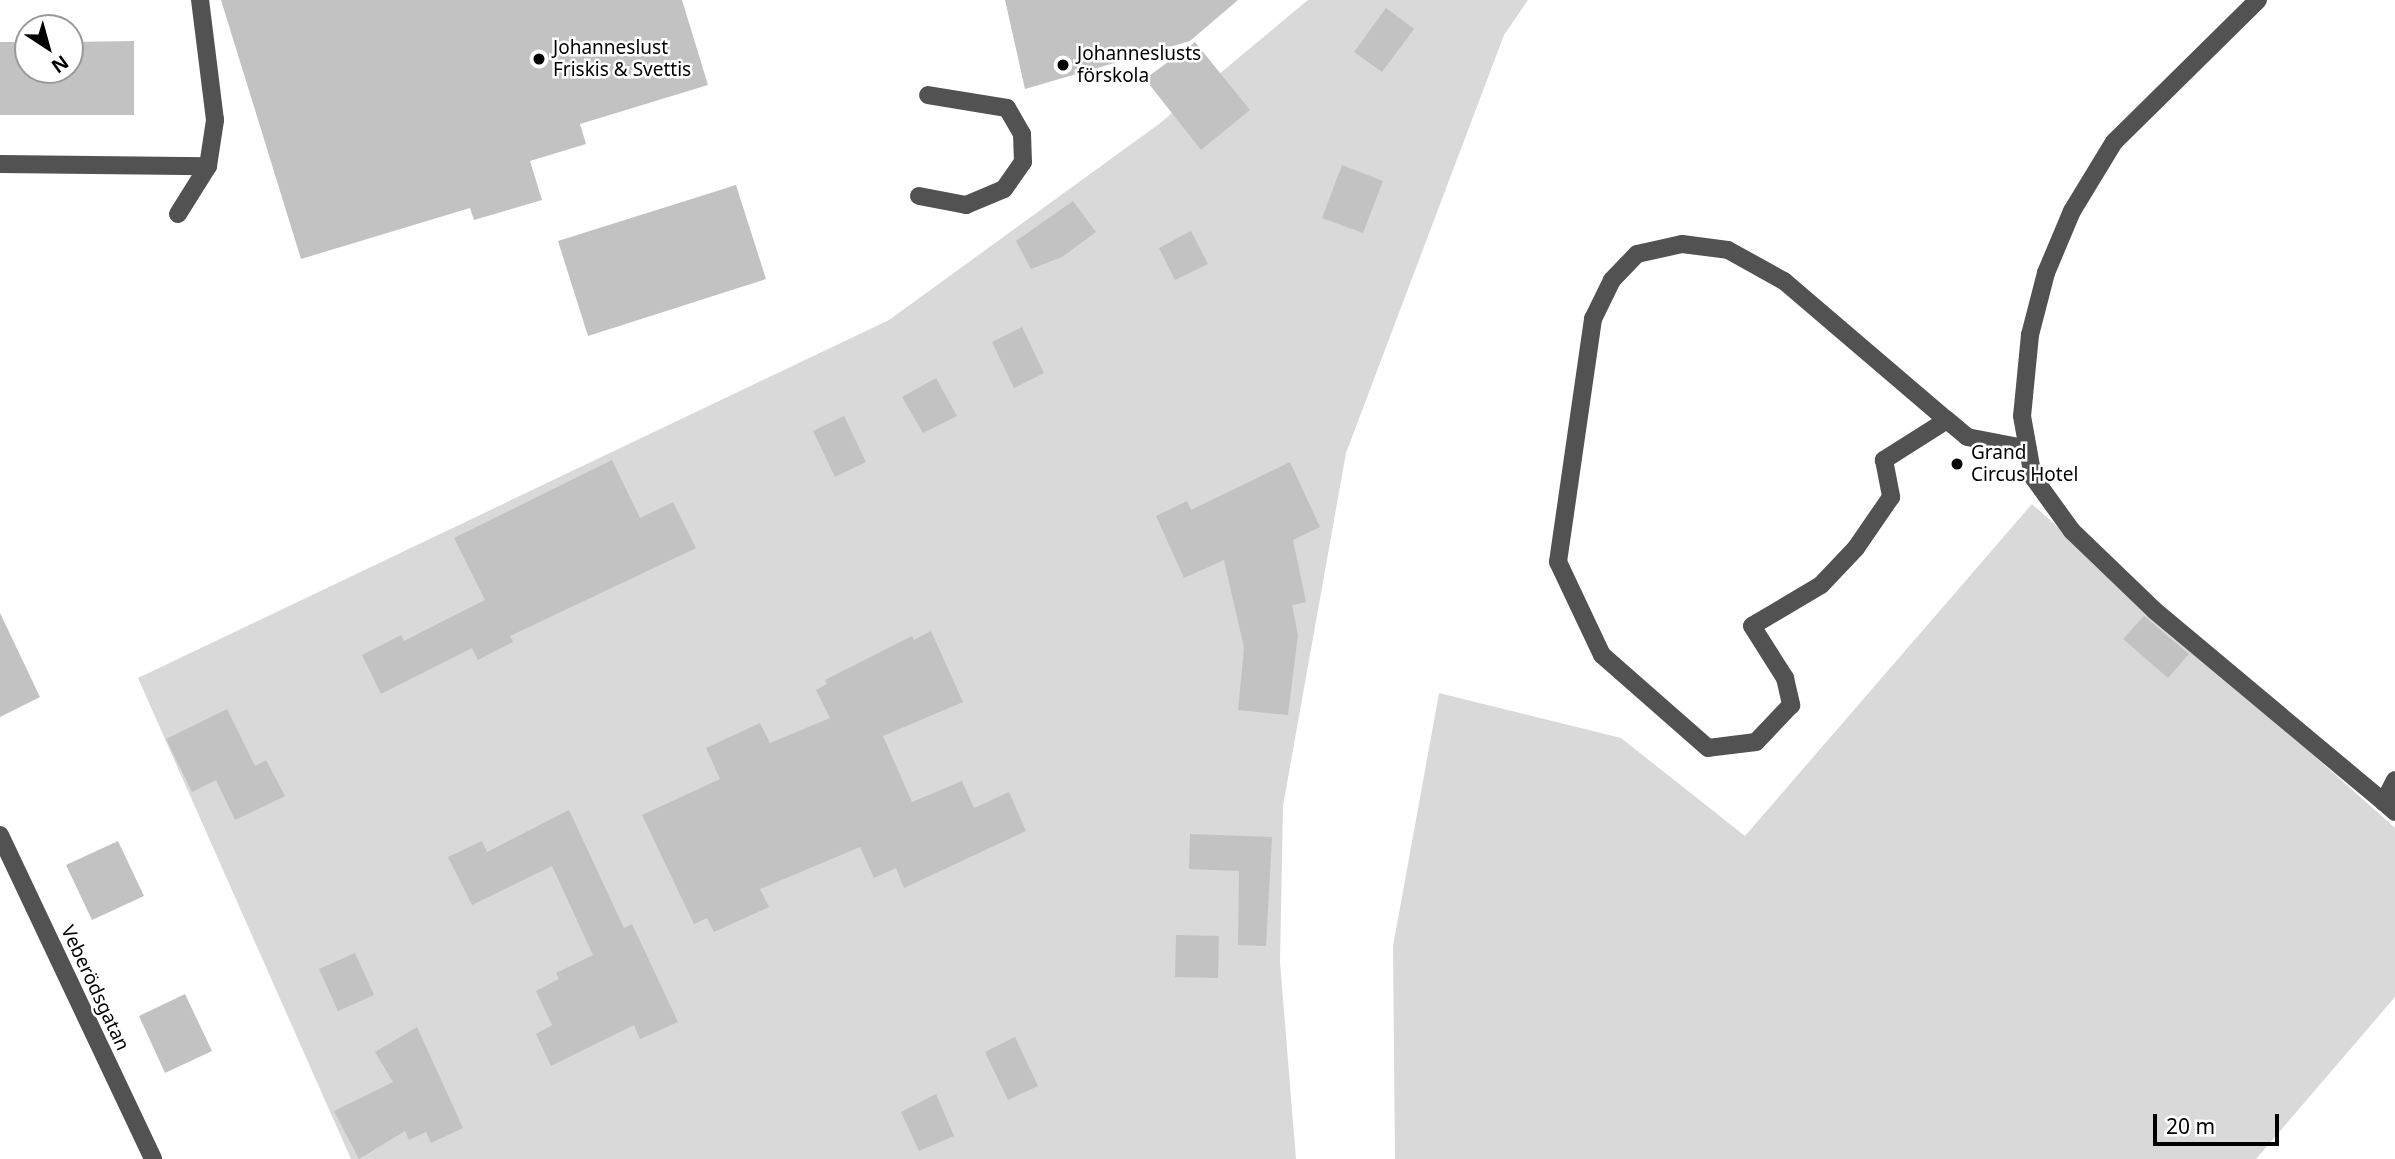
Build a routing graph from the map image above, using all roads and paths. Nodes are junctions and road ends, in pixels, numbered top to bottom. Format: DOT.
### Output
graph roads {
  1 [pos="200,0"];
  2 [pos="2258,0"];
  3 [pos="928,95"];
  4 [pos="0,164"];
  5 [pos="208,166"];
  6 [pos="919,195"];
  7 [pos="178,214"];
  8 [pos="1947,420"];
  9 [pos="2028,449"];
  10 [pos="2395,780"];
  11 [pos="2389,807"];
  12 [pos="0,835"];
  13 [pos="153,1159"];
  1 -- 5 [label="street"];
  2 -- 9 [label="street"];
  3 -- 6 [label="street"];
  4 -- 5 [label="street"];
  5 -- 7 [label="street"];
  8 -- 8 [label="street"];
  8 -- 9 [label="street"];
  9 -- 11 [label="street"];
  10 -- 11 [label="street"];
  12 -- 13 [label="street, Veberödsgatan"];
}
